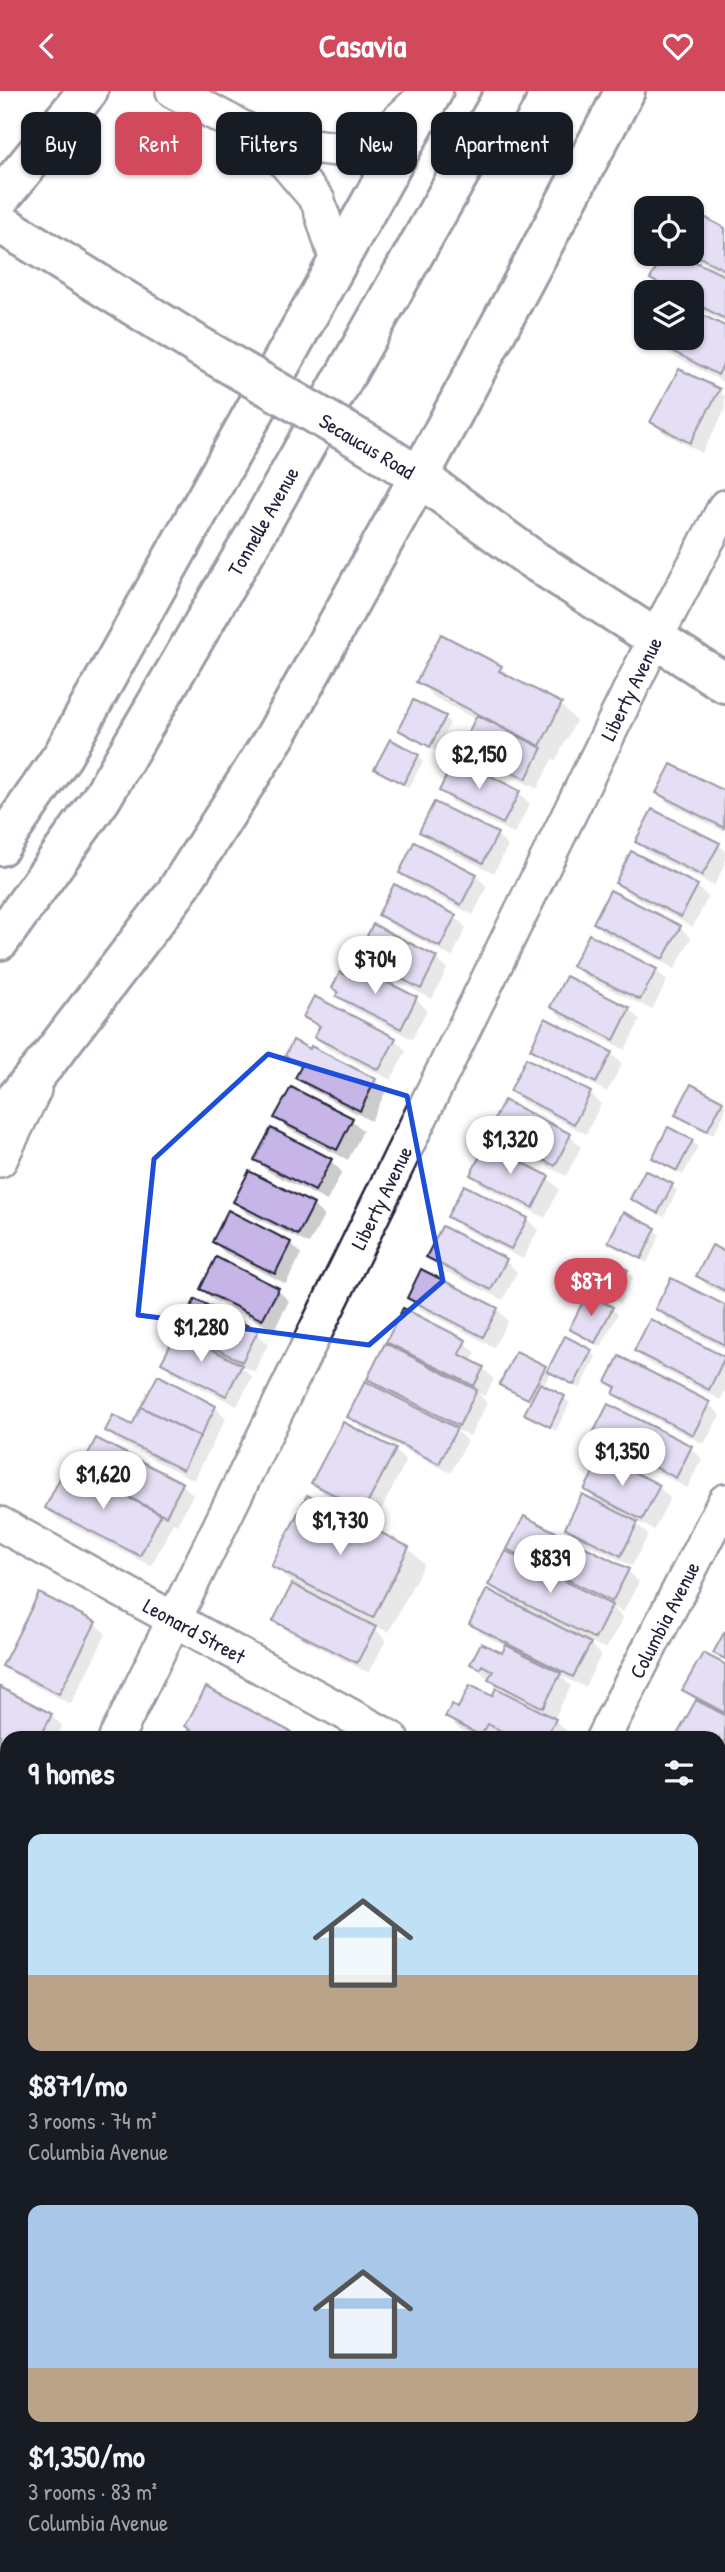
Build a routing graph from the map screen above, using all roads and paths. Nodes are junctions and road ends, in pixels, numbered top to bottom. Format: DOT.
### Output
graph roads {
  1 [pos="173,91"];
  2 [pos="432,91"];
  3 [pos="506,91"];
  4 [pos="625,91"];
  5 [pos="83,97"];
  6 [pos="216,114"];
  7 [pos="322,147"];
  8 [pos="296,175"];
  9 [pos="0,198"];
  10 [pos="0,223"];
  11 [pos="337,261"];
  12 [pos="419,477"];
  13 [pos="725,507"];
  14 [pos="655,639"];
  15 [pos="725,683"];
  16 [pos="0,846"];
  17 [pos="0,940"];
  18 [pos="49,1059"];
  19 [pos="0,1118"];
  20 [pos="0,1160"];
  21 [pos="725,1501"];
  22 [pos="0,1524"];
  23 [pos="176,1619"];
  24 [pos="120,1731"];
  25 [pos="378,1731"];
  26 [pos="607,1731"];
  1 -- 6 [label="street"];
  2 -- 7 [label="street"];
  2 -- 11 [label="main road"];
  3 -- 17 [label="main road, Tonnelle Avenue"];
  4 -- 12 [label="main road"];
  5 -- 9 [label="main road"];
  8 -- 11 [label="street"];
  10 -- 12 [label="main road, Secaucus Road, bridge"];
  11 -- 16 [label="main road"];
  12 -- 14 [label="main road, Secaucus Road"];
  12 -- 18 [label="main road"];
  13 -- 14 [label="street, Liberty Avenue"];
  14 -- 15 [label="main road, Secaucus Road"];
  14 -- 23 [label="street, Liberty Avenue"];
  18 -- 19 [label="main road"];
  18 -- 20 [label="street"];
  21 -- 26 [label="street, Columbia Avenue"];
  22 -- 23 [label="street, Leonard Street"];
  23 -- 24 [label="street, Liberty Avenue"];
  23 -- 25 [label="street, Leonard Street"];
}
